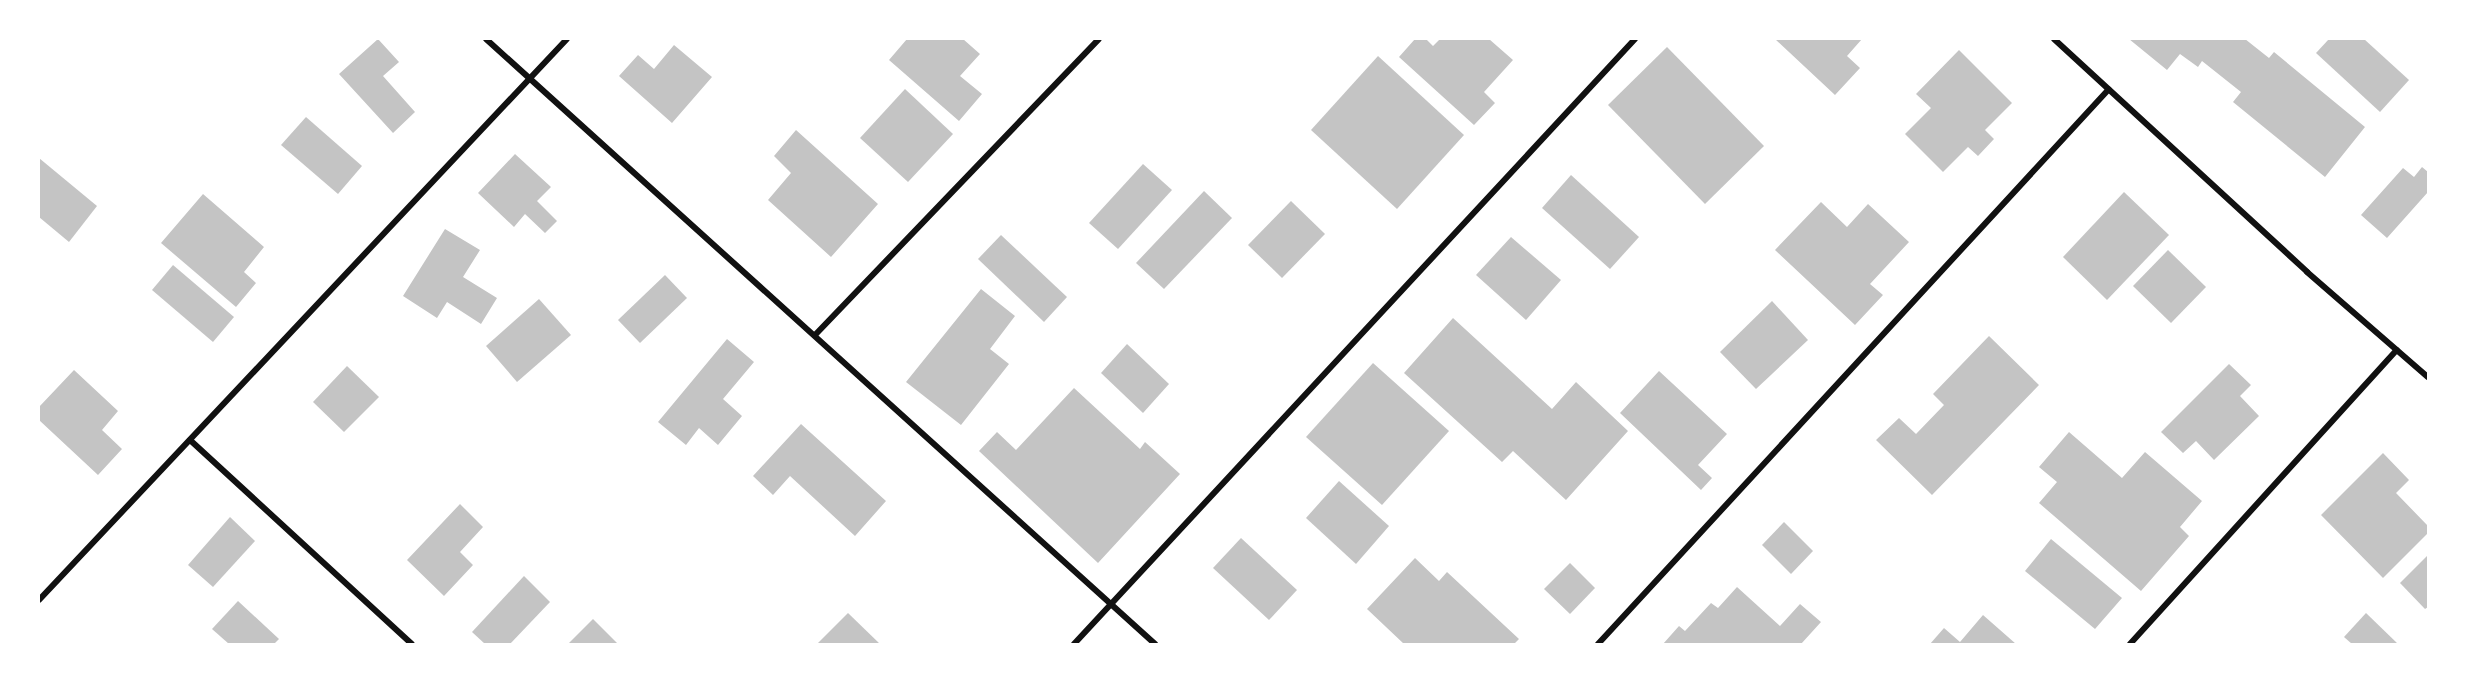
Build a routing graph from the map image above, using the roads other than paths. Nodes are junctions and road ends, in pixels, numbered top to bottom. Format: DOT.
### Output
graph roads {
  1 [pos="486,39"];
  2 [pos="567,39"];
  3 [pos="1098,39"];
  4 [pos="1635,39"];
  5 [pos="2054,39"];
  6 [pos="530,78"];
  7 [pos="2109,89"];
  8 [pos="815,335"];
  9 [pos="2397,350"];
  10 [pos="2428,377"];
  11 [pos="190,440"];
  12 [pos="39,600"];
  13 [pos="1112,604"];
  14 [pos="412,644"];
  15 [pos="1074,644"];
  16 [pos="1155,644"];
  17 [pos="1598,644"];
  18 [pos="2130,644"];
  1 -- 6 [label="street"];
  2 -- 6 [label="street"];
  3 -- 8 [label="street"];
  4 -- 13 [label="street"];
  5 -- 7 [label="street"];
  6 -- 8 [label="street"];
  6 -- 11 [label="street"];
  7 -- 9 [label="street"];
  7 -- 17 [label="street"];
  8 -- 13 [label="street"];
  9 -- 10 [label="street"];
  9 -- 18 [label="street"];
  11 -- 12 [label="street"];
  11 -- 14 [label="street"];
  13 -- 15 [label="street"];
  13 -- 16 [label="street"];
}
